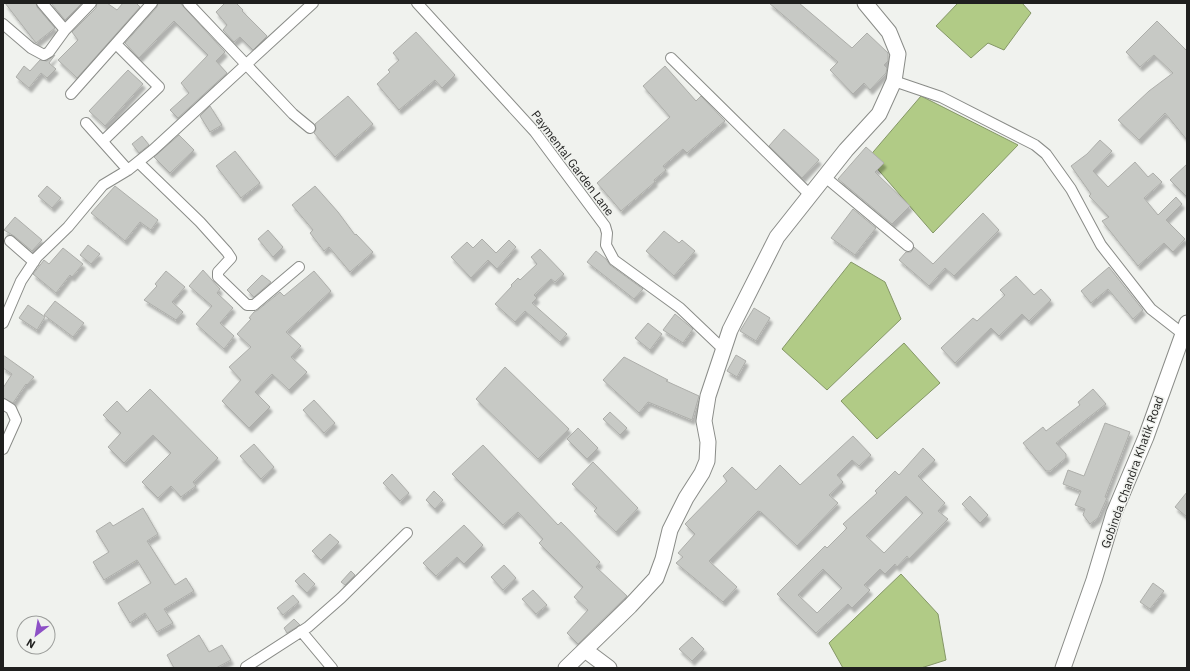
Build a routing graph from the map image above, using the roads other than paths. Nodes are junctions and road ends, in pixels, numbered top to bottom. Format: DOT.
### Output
graph roads {
  1 [pos="42,3"];
  2 [pos="91,3"];
  3 [pos="188,3"];
  4 [pos="312,3"];
  5 [pos="417,3"];
  6 [pos="865,3"];
  7 [pos="145,6"];
  8 [pos="3,24"];
  9 [pos="65,30"];
  10 [pos="116,44"];
  11 [pos="672,58"];
  12 [pos="247,63"];
  13 [pos="894,81"];
  14 [pos="71,94"];
  15 [pos="86,123"];
  16 [pos="310,128"];
  17 [pos="103,141"];
  18 [pos="138,162"];
  19 [pos="128,170"];
  20 [pos="825,177"];
  21 [pos="810,196"];
  22 [pos="10,241"];
  23 [pos="908,246"];
  24 [pos="34,262"];
  25 [pos="299,267"];
  26 [pos="6,310"];
  27 [pos="3,323"];
  28 [pos="1185,328"];
  29 [pos="723,349"];
  30 [pos="3,404"];
  31 [pos="3,449"];
  32 [pos="407,533"];
  33 [pos="301,630"];
  34 [pos="585,650"];
  35 [pos="246,668"];
  36 [pos="332,668"];
  37 [pos="566,668"];
  38 [pos="609,668"];
  39 [pos="1063,668"];
  1 -- 9 [label="street"];
  2 -- 9 [label="street"];
  3 -- 12 [label="street"];
  4 -- 12 [label="street"];
  5 -- 29 [label="street, Paymental Garden Lane"];
  6 -- 13 [label="street"];
  7 -- 10 [label="street"];
  8 -- 9 [label="street"];
  10 -- 14 [label="street"];
  10 -- 17 [label="street"];
  11 -- 21 [label="street"];
  12 -- 16 [label="street"];
  12 -- 18 [label="street"];
  13 -- 20 [label="street"];
  13 -- 28 [label="street"];
  15 -- 17 [label="street"];
  17 -- 19 [label="street"];
  18 -- 19 [label="street"];
  18 -- 25 [label="street"];
  19 -- 24 [label="street"];
  20 -- 21 [label="street"];
  20 -- 23 [label="street"];
  21 -- 29 [label="street"];
  22 -- 24 [label="street"];
  24 -- 26 [label="street"];
  26 -- 27 [label="street"];
  28 -- 39 [label="street, Gobinda Chandra Khatik Road"];
  29 -- 34 [label="street"];
  30 -- 31 [label="street"];
  32 -- 33 [label="street"];
  33 -- 35 [label="street"];
  33 -- 36 [label="street"];
  34 -- 37 [label="street"];
  34 -- 38 [label="street"];
}
